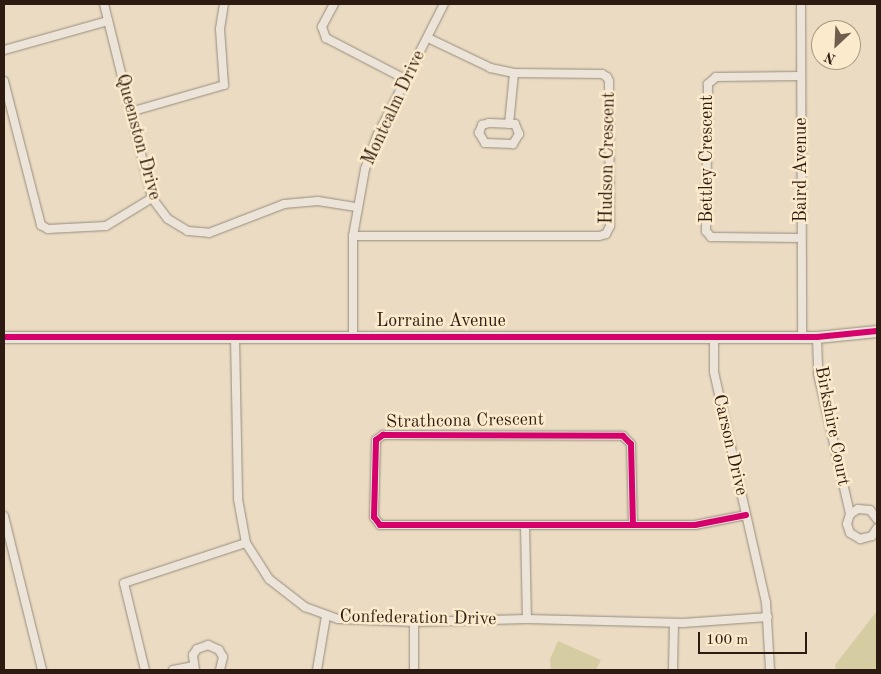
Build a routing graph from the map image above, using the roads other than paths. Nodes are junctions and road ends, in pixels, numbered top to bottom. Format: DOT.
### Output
graph roads {
  1 [pos="104,4"];
  2 [pos="224,4"];
  3 [pos="334,4"];
  4 [pos="444,4"];
  5 [pos="801,4"];
  6 [pos="108,21"];
  7 [pos="428,38"];
  8 [pos="4,50"];
  9 [pos="514,73"];
  10 [pos="800,76"];
  11 [pos="405,79"];
  12 [pos="4,81"];
  13 [pos="130,112"];
  14 [pos="509,124"];
  15 [pos="152,198"];
  16 [pos="357,207"];
  17 [pos="353,236"];
  18 [pos="801,238"];
  19 [pos="877,331"];
  20 [pos="353,336"];
  21 [pos="4,337"];
  22 [pos="235,337"];
  23 [pos="714,337"];
  24 [pos="802,337"];
  25 [pos="817,337"];
  26 [pos="850,514"];
  27 [pos="746,515"];
  28 [pos="4,516"];
  29 [pos="877,519"];
  30 [pos="633,525"];
  31 [pos="525,526"];
  32 [pos="877,528"];
  33 [pos="246,543"];
  34 [pos="326,616"];
  35 [pos="768,617"];
  36 [pos="527,619"];
  37 [pos="414,622"];
  38 [pos="674,623"];
  39 [pos="194,668"];
  40 [pos="42,670"];
  41 [pos="145,670"];
  42 [pos="173,670"];
  43 [pos="220,670"];
  44 [pos="317,670"];
  45 [pos="414,670"];
  46 [pos="673,670"];
  47 [pos="770,670"];
  1 -- 6 [label="street, Queenston Drive"];
  2 -- 13 [label="street"];
  3 -- 11 [label="street"];
  4 -- 7 [label="street, Montcalm Drive"];
  5 -- 10 [label="street, Baird Avenue"];
  6 -- 8 [label="street"];
  6 -- 13 [label="street, Queenston Drive"];
  7 -- 9 [label="street, Hudson Crescent"];
  7 -- 11 [label="street, Montcalm Drive"];
  9 -- 14 [label="street"];
  9 -- 17 [label="street, Hudson Crescent"];
  10 -- 18 [label="street, Baird Avenue"];
  10 -- 18 [label="street, Bettley Crescent"];
  11 -- 16 [label="street, Montcalm Drive"];
  12 -- 15 [label="street"];
  13 -- 15 [label="street, Queenston Drive"];
  14 -- 14 [label="street"];
  15 -- 16 [label="street, Queenston Drive"];
  16 -- 17 [label="street, Montcalm Drive"];
  17 -- 20 [label="street, Montcalm Drive"];
  18 -- 24 [label="street, Baird Avenue"];
  19 -- 25 [label="street, Lorraine Avenue"];
  20 -- 22 [label="street, Lorraine Avenue"];
  20 -- 23 [label="street, Lorraine Avenue"];
  21 -- 22 [label="street, Lorraine Avenue"];
  22 -- 33 [label="street, Confederation Drive"];
  23 -- 24 [label="street, Lorraine Avenue"];
  23 -- 27 [label="street, Carson Drive"];
  24 -- 25 [label="street, Lorraine Avenue"];
  25 -- 26 [label="street, Birkshire Court"];
  26 -- 29 [label="street, Birkshire Court"];
  26 -- 32 [label="street, Birkshire Court"];
  27 -- 30 [label="street, Strathcona Crescent"];
  27 -- 35 [label="street, Carson Drive"];
  28 -- 40 [label="street"];
  30 -- 31 [label="street, Strathcona Crescent"];
  30 -- 31 [label="street, Strathcona Crescent"];
  31 -- 36 [label="street"];
  33 -- 34 [label="street, Confederation Drive"];
  33 -- 41 [label="street"];
  34 -- 37 [label="street, Confederation Drive"];
  34 -- 44 [label="street"];
  35 -- 38 [label="street, Confederation Drive"];
  35 -- 47 [label="street, Carson Drive"];
  36 -- 37 [label="street, Confederation Drive"];
  36 -- 38 [label="street, Confederation Drive"];
  37 -- 45 [label="street"];
  38 -- 46 [label="street"];
  39 -- 42 [label="street"];
  39 -- 43 [label="street"];
}
